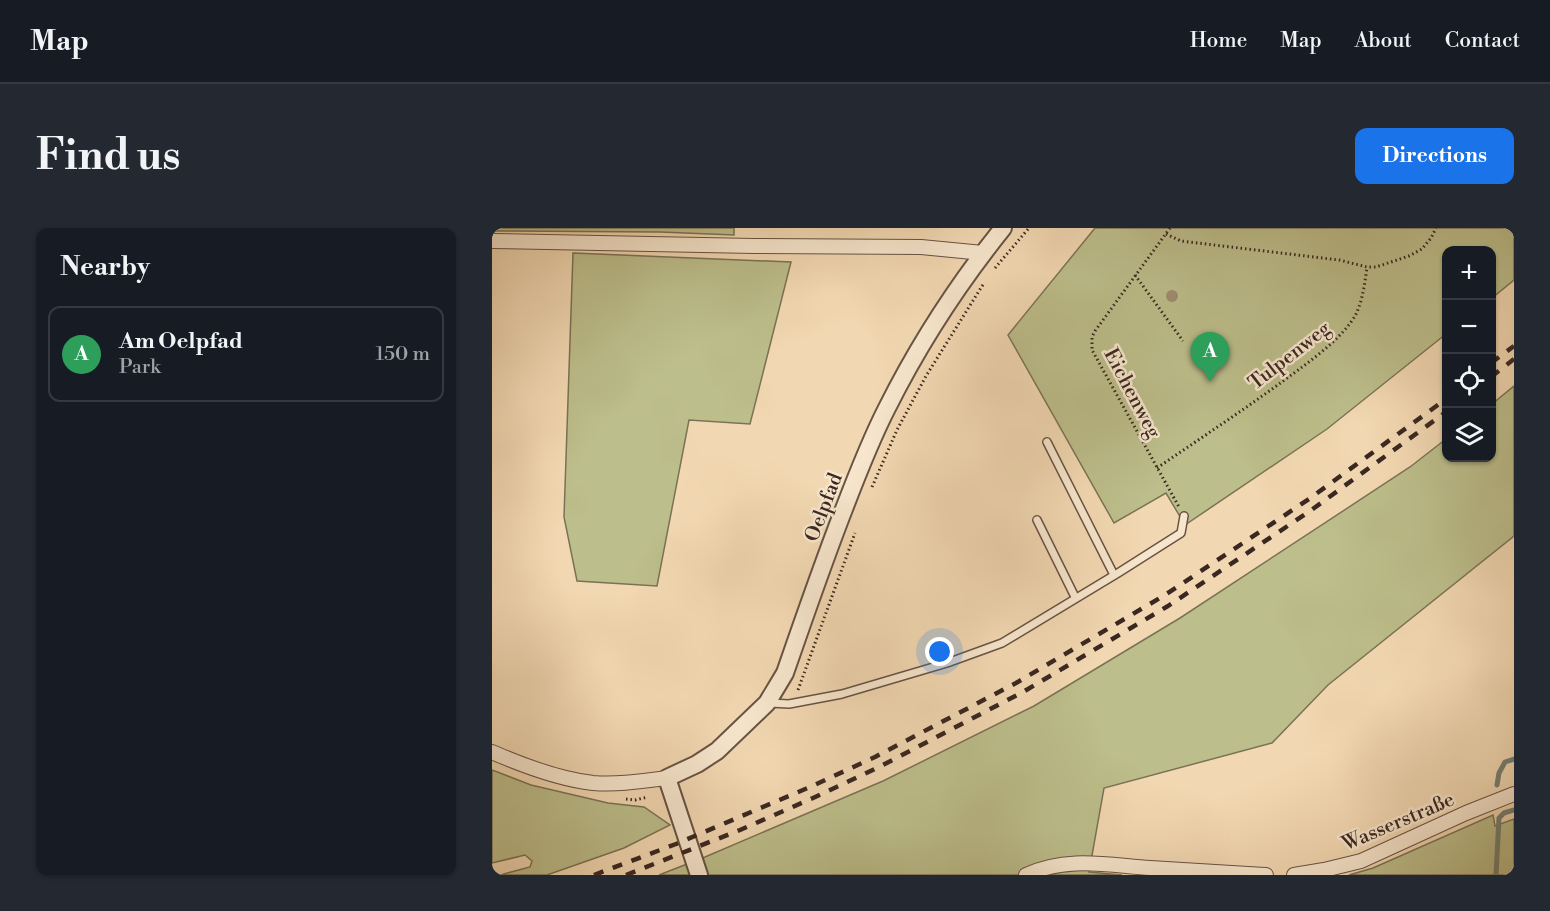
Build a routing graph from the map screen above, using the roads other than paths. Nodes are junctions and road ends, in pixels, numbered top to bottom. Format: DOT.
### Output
graph roads {
  1 [pos="1003,228"];
  2 [pos="492,241"];
  3 [pos="983,253"];
  4 [pos="1047,442"];
  5 [pos="1184,516"];
  6 [pos="1037,520"];
  7 [pos="1114,575"];
  8 [pos="1075,597"];
  9 [pos="767,703"];
  10 [pos="492,752"];
  11 [pos="667,777"];
  12 [pos="1514,794"];
  13 [pos="699,875"];
  14 [pos="1026,875"];
  15 [pos="1266,875"];
  16 [pos="1294,875"];
  1 -- 3 [label="street, Oelpfad"];
  2 -- 3 [label="street"];
  3 -- 9 [label="street, Oelpfad"];
  4 -- 7 [label="lane"];
  5 -- 7 [label="lane"];
  6 -- 8 [label="lane"];
  7 -- 8 [label="lane"];
  8 -- 9 [label="lane"];
  9 -- 11 [label="street, Oelpfad"];
  10 -- 11 [label="street"];
  11 -- 13 [label="street"];
  12 -- 16 [label="street, Wasserstraße"];
  14 -- 15 [label="street"];
}
